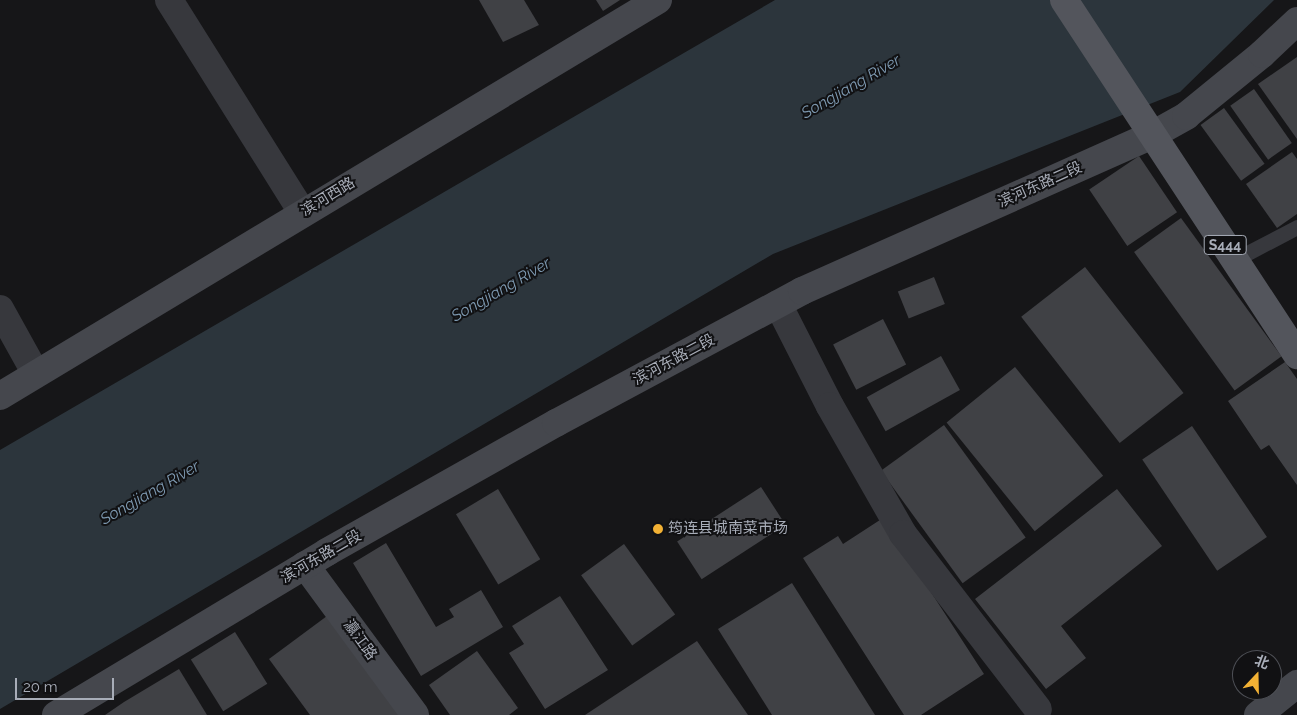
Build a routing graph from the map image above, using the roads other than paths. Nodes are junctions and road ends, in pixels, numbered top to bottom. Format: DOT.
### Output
graph roads {
  1 [pos="169,0"];
  2 [pos="658,0"];
  3 [pos="1064,0"];
  4 [pos="1297,21"];
  5 [pos="1154,134"];
  6 [pos="302,212"];
  7 [pos="1297,227"];
  8 [pos="1234,260"];
  9 [pos="778,304"];
  10 [pos="0,309"];
  11 [pos="1297,355"];
  12 [pos="36,374"];
  13 [pos="0,396"];
  14 [pos="305,566"];
  15 [pos="1297,684"];
  16 [pos="1038,709"];
  17 [pos="56,715"];
  18 [pos="415,715"];
  19 [pos="1258,715"];
  1 -- 6 [label="street"];
  2 -- 6 [label="street, 滨河西路"];
  3 -- 5 [label="main road, S444"];
  4 -- 5 [label="street, 滨河东路二段"];
  5 -- 8 [label="main road, S444"];
  5 -- 9 [label="street, 滨河东路二段"];
  6 -- 12 [label="street, 滨河西路"];
  7 -- 8 [label="lane"];
  8 -- 11 [label="main road, S444"];
  9 -- 14 [label="street, 滨河东路二段"];
  9 -- 16 [label="street"];
  10 -- 12 [label="street"];
  12 -- 13 [label="street, 滨河西路"];
  14 -- 17 [label="street, 滨河东路二段"];
  14 -- 18 [label="street, 瀛江路"];
  15 -- 19 [label="street"];
}
